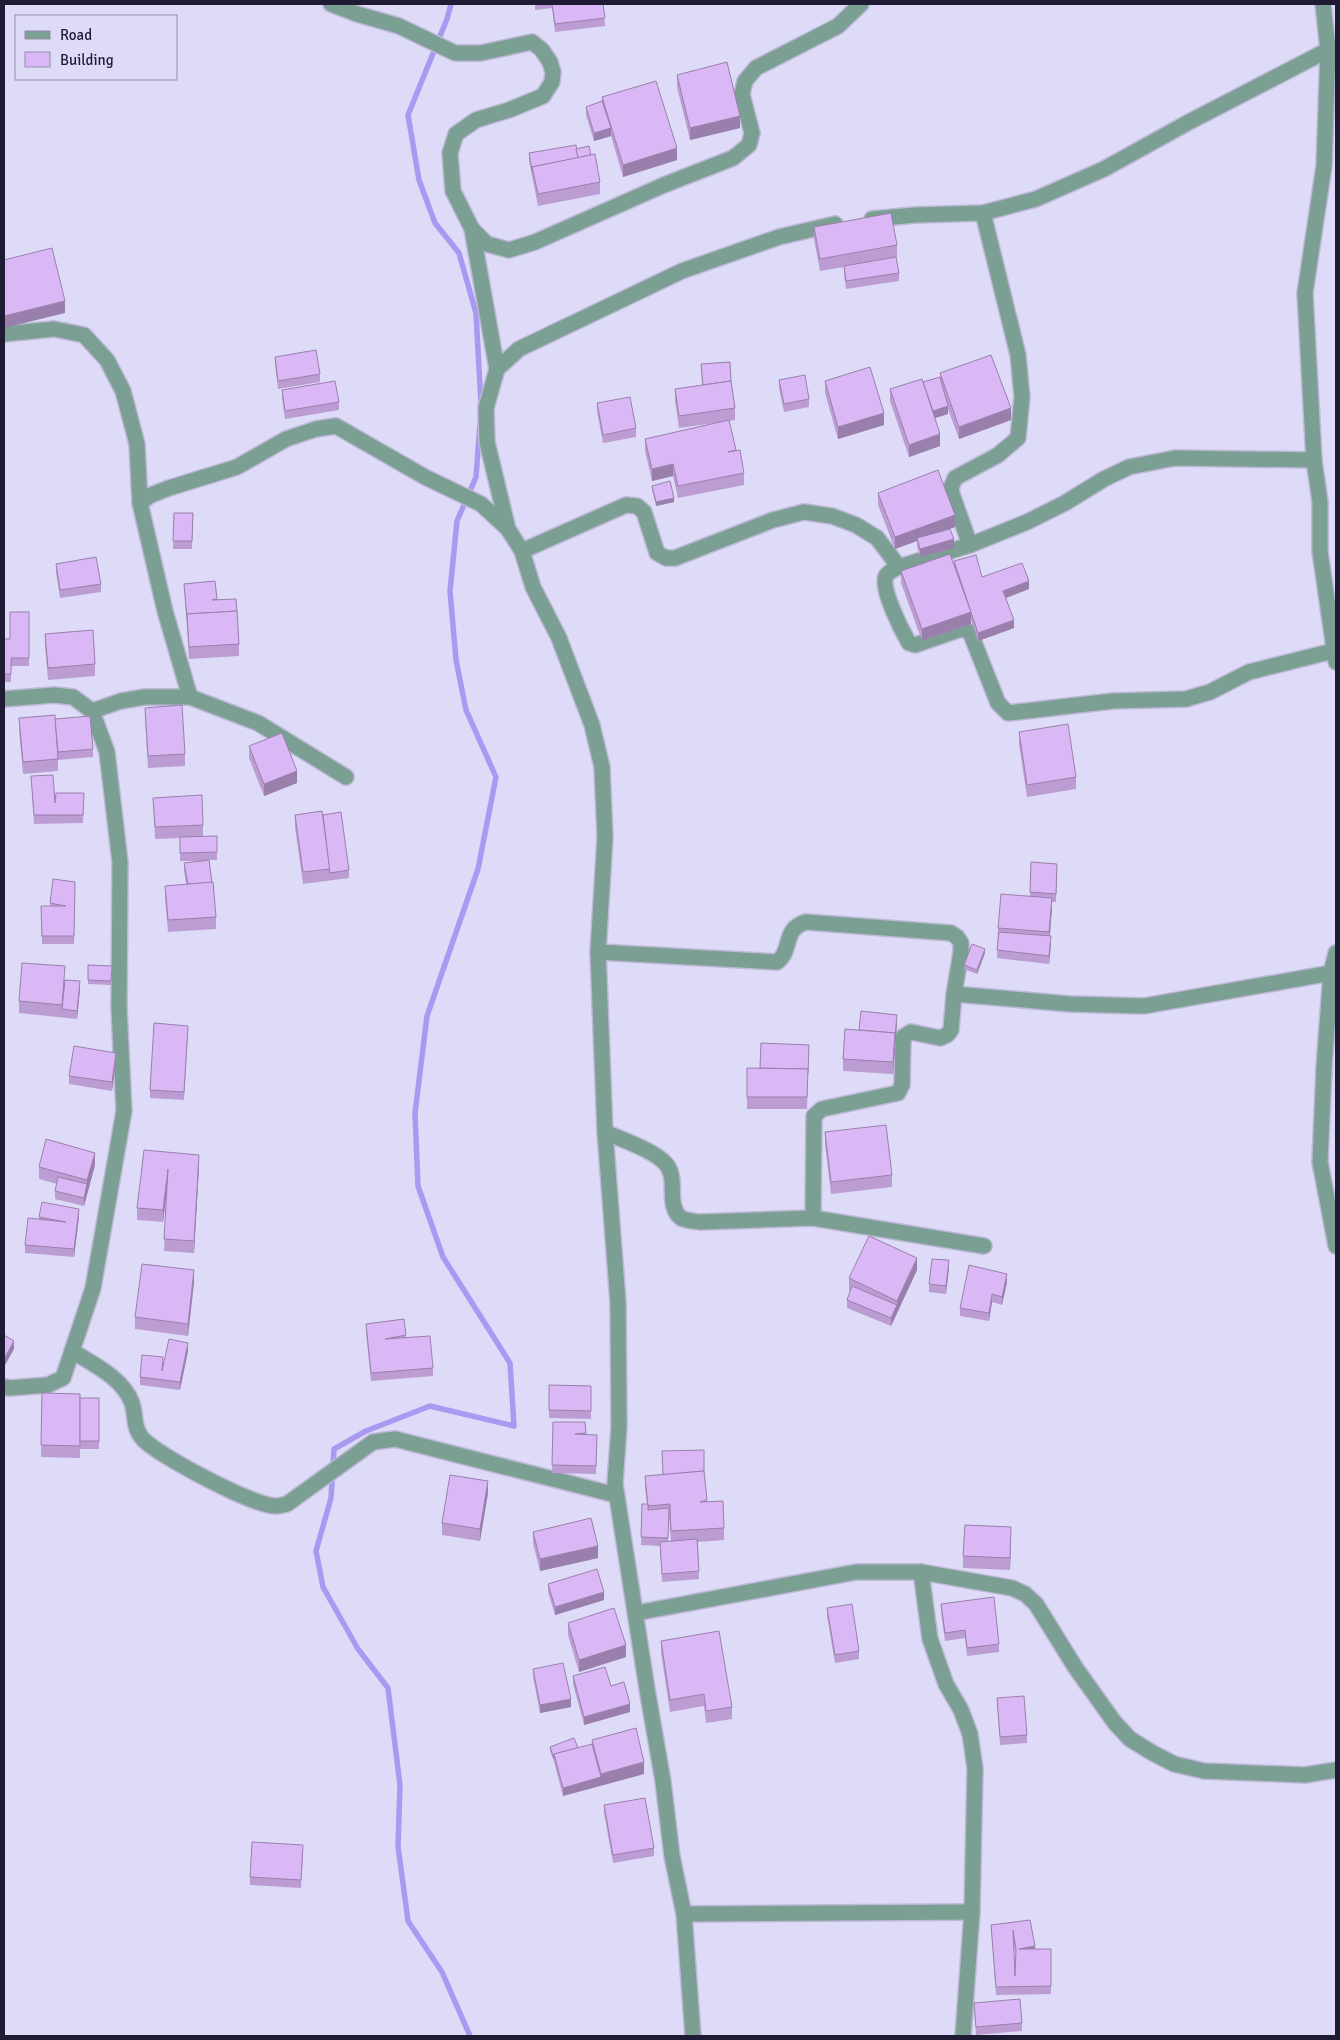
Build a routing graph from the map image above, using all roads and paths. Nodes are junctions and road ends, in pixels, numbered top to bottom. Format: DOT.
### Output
graph roads {
  1 [pos="331,4"];
  2 [pos="861,4"];
  3 [pos="1323,4"];
  4 [pos="1332,47"];
  5 [pos="983,213"];
  6 [pos="472,229"];
  7 [pos="4,334"];
  8 [pos="497,369"];
  9 [pos="1314,460"];
  10 [pos="140,503"];
  11 [pos="508,529"];
  12 [pos="970,545"];
  13 [pos="522,551"];
  14 [pos="900,567"];
  15 [pos="1335,656"];
  16 [pos="190,697"];
  17 [pos="4,699"];
  18 [pos="92,711"];
  19 [pos="346,777"];
  20 [pos="598,952"];
  21 [pos="1336,953"];
  22 [pos="1331,973"];
  23 [pos="954,994"];
  24 [pos="605,1132"];
  25 [pos="813,1218"];
  26 [pos="984,1246"];
  27 [pos="1336,1246"];
  28 [pos="72,1350"];
  29 [pos="4,1386"];
  30 [pos="616,1495"];
  31 [pos="921,1572"];
  32 [pos="636,1613"];
  33 [pos="1336,1770"];
  34 [pos="972,1912"];
  35 [pos="684,1914"];
  36 [pos="693,2036"];
  37 [pos="964,2036"];
  1 -- 6 [label="street"];
  2 -- 6 [label="street"];
  3 -- 4 [label="street"];
  4 -- 5 [label="street"];
  4 -- 9 [label="street"];
  5 -- 8 [label="street"];
  5 -- 12 [label="street"];
  6 -- 8 [label="street"];
  7 -- 10 [label="street"];
  8 -- 11 [label="street"];
  9 -- 12 [label="street"];
  9 -- 15 [label="street"];
  10 -- 11 [label="street"];
  10 -- 16 [label="street"];
  11 -- 13 [label="street"];
  12 -- 14 [label="street"];
  13 -- 14 [label="street"];
  13 -- 20 [label="street"];
  14 -- 15 [label="street"];
  16 -- 18 [label="street"];
  16 -- 19 [label="street"];
  17 -- 18 [label="street"];
  18 -- 28 [label="street"];
  20 -- 23 [label="street"];
  20 -- 24 [label="street"];
  21 -- 22 [label="street"];
  22 -- 23 [label="street"];
  22 -- 27 [label="street"];
  23 -- 25 [label="street"];
  24 -- 25 [label="street"];
  24 -- 30 [label="street"];
  25 -- 26 [label="street"];
  28 -- 29 [label="street"];
  28 -- 30 [label="street"];
  30 -- 32 [label="street"];
  31 -- 32 [label="street"];
  31 -- 33 [label="street"];
  31 -- 34 [label="street"];
  32 -- 35 [label="street"];
  34 -- 35 [label="street"];
  34 -- 37 [label="street"];
  35 -- 36 [label="street"];
}
